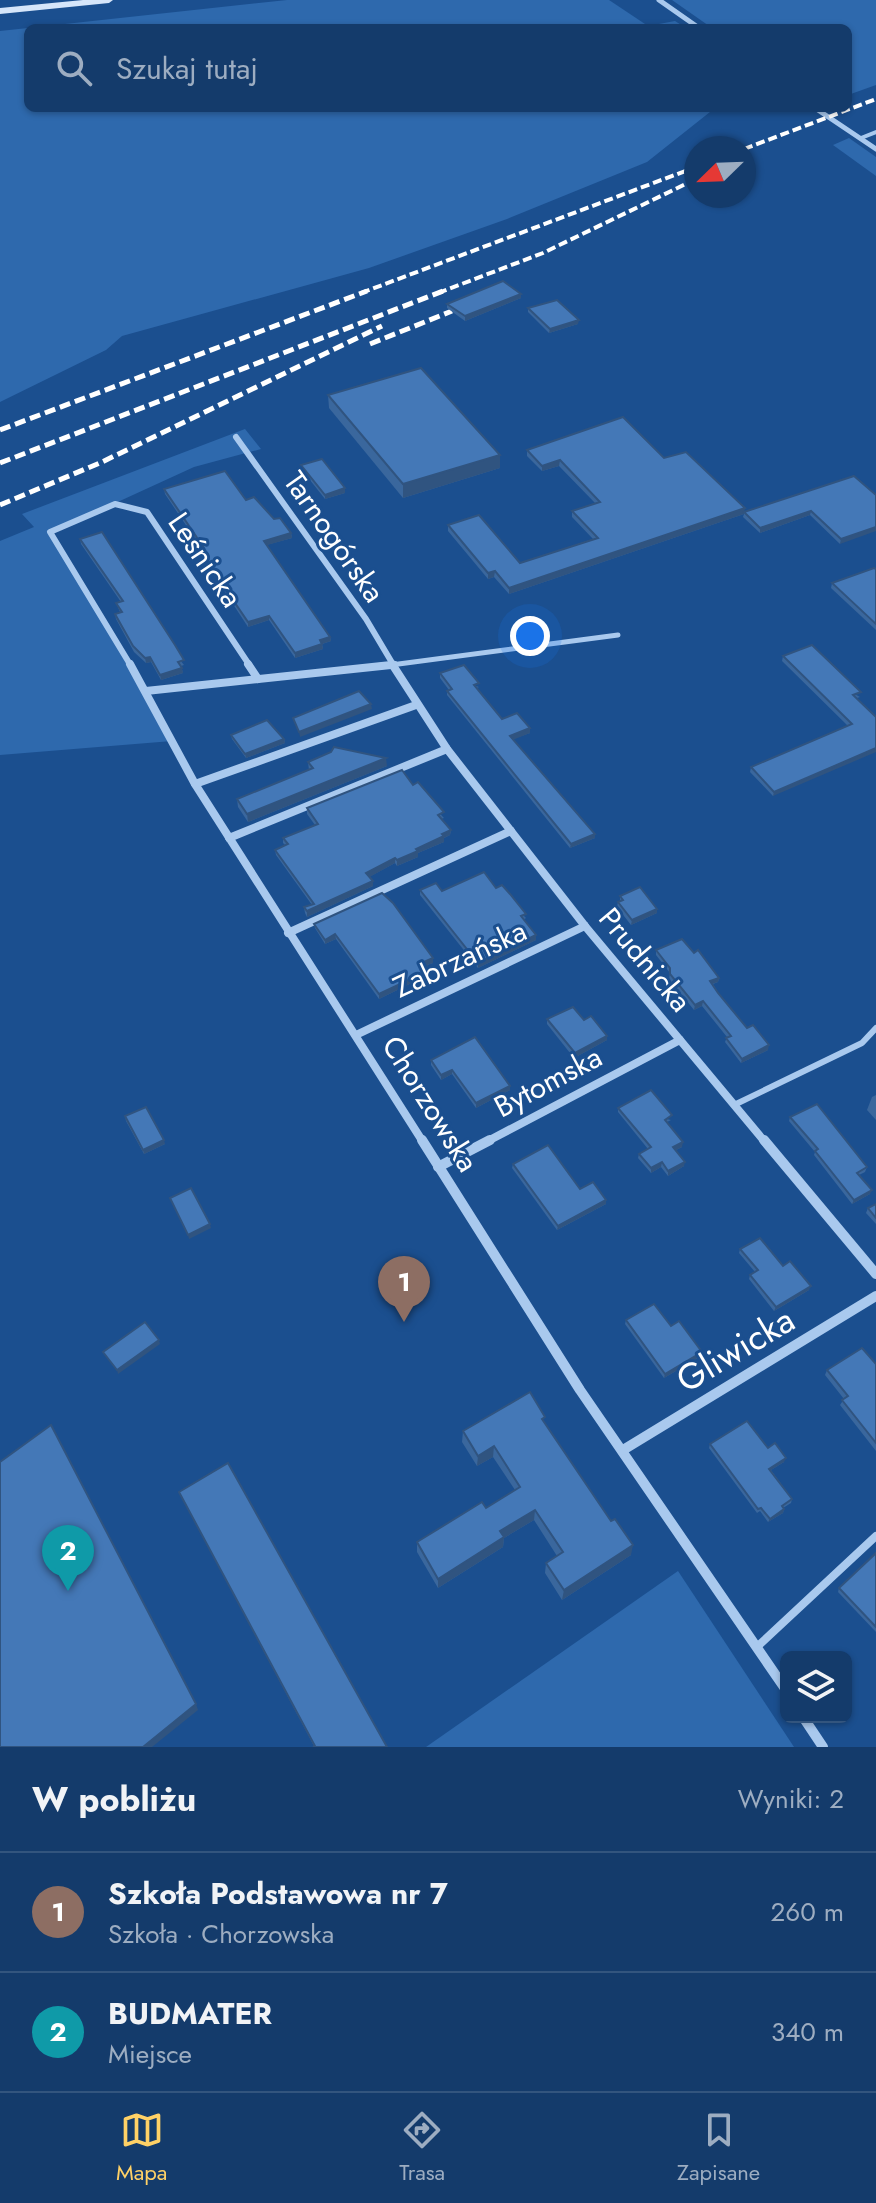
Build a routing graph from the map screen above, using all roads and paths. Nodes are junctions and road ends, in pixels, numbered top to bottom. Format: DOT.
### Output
graph roads {
  1 [pos="109,0"];
  2 [pos="659,0"];
  3 [pos="0,11"];
  4 [pos="693,24"];
  5 [pos="821,112"];
  6 [pos="876,132"];
  7 [pos="861,138"];
  8 [pos="876,149"];
  9 [pos="236,437"];
  10 [pos="50,532"];
  11 [pos="618,635"];
  12 [pos="391,665"];
  13 [pos="258,679"];
  14 [pos="146,691"];
  15 [pos="416,705"];
  16 [pos="447,749"];
  17 [pos="195,784"];
  18 [pos="511,831"];
  19 [pos="229,838"];
  20 [pos="585,926"];
  21 [pos="288,933"];
  22 [pos="876,1028"];
  23 [pos="356,1035"];
  24 [pos="680,1040"];
  25 [pos="734,1105"];
  26 [pos="438,1167"];
  27 [pos="876,1274"];
  28 [pos="876,1296"];
  29 [pos="623,1450"];
  30 [pos="876,1536"];
  31 [pos="758,1646"];
  32 [pos="780,1681"];
  33 [pos="807,1723"];
  34 [pos="823,1747"];
  1 -- 3 [label="street"];
  2 -- 4 [label="street"];
  5 -- 7 [label="street"];
  6 -- 7 [label="lane"];
  7 -- 8 [label="street"];
  9 -- 12 [label="street, Tarnogórska"];
  10 -- 13 [label="street, Leśnicka"];
  10 -- 14 [label="street, Chorzowska"];
  11 -- 12 [label="lane"];
  12 -- 13 [label="street"];
  12 -- 15 [label="street, Prudnicka"];
  13 -- 14 [label="street"];
  14 -- 17 [label="street, Chorzowska"];
  15 -- 16 [label="street, Prudnicka"];
  15 -- 17 [label="street"];
  16 -- 18 [label="street, Prudnicka"];
  16 -- 19 [label="street"];
  17 -- 19 [label="street, Chorzowska"];
  18 -- 20 [label="street, Prudnicka"];
  18 -- 21 [label="street"];
  19 -- 21 [label="street, Chorzowska"];
  20 -- 23 [label="street, Zabrzańska"];
  20 -- 24 [label="street, Prudnicka"];
  21 -- 23 [label="street, Chorzowska"];
  22 -- 25 [label="lane"];
  23 -- 26 [label="street, Chorzowska"];
  24 -- 25 [label="street, Prudnicka"];
  24 -- 26 [label="street, Bytomska"];
  25 -- 27 [label="street, Prudnicka"];
  26 -- 29 [label="street, Chorzowska"];
  28 -- 29 [label="street, Gliwicka"];
  29 -- 31 [label="street, Chorzowska"];
  30 -- 31 [label="lane"];
  31 -- 32 [label="street, Chorzowska"];
  33 -- 34 [label="street"];
}
